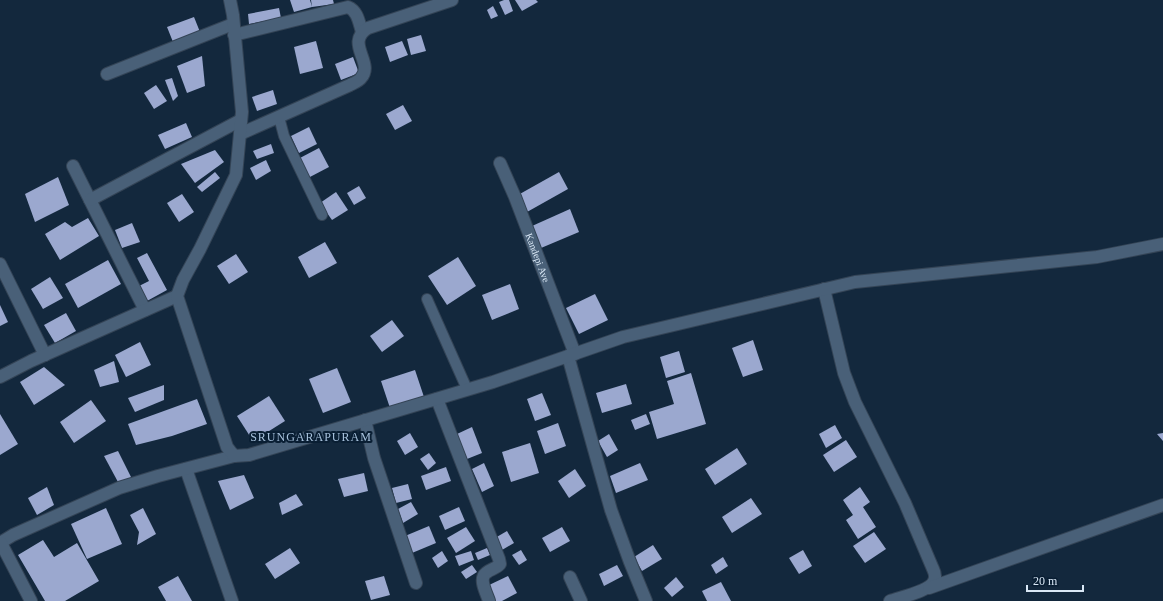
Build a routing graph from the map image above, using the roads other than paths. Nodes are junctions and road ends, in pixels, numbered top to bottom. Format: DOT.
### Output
graph roads {
  1 [pos="230,0"];
  2 [pos="452,0"];
  3 [pos="234,29"];
  4 [pos="362,32"];
  5 [pos="107,74"];
  6 [pos="280,117"];
  7 [pos="241,120"];
  8 [pos="240,134"];
  9 [pos="500,163"];
  10 [pos="73,166"];
  11 [pos="90,200"];
  12 [pos="322,215"];
  13 [pos="1163,244"];
  14 [pos="0,264"];
  15 [pos="824,290"];
  16 [pos="177,296"];
  17 [pos="427,299"];
  18 [pos="145,310"];
  19 [pos="45,355"];
  20 [pos="572,355"];
  21 [pos="0,377"];
  22 [pos="467,389"];
  23 [pos="437,398"];
  24 [pos="365,420"];
  25 [pos="234,456"];
  26 [pos="186,469"];
  27 [pos="1163,504"];
  28 [pos="0,543"];
  29 [pos="570,577"];
  30 [pos="416,583"];
  31 [pos="929,588"];
  32 [pos="31,601"];
  33 [pos="232,601"];
  34 [pos="489,601"];
  35 [pos="581,601"];
  36 [pos="646,601"];
  37 [pos="890,601"];
  1 -- 3 [label="street"];
  2 -- 4 [label="street"];
  3 -- 4 [label="street"];
  3 -- 5 [label="street"];
  3 -- 7 [label="street"];
  4 -- 6 [label="street"];
  6 -- 8 [label="street"];
  6 -- 12 [label="lane"];
  7 -- 8 [label="street"];
  7 -- 11 [label="street"];
  8 -- 16 [label="street"];
  9 -- 20 [label="street, Kandepi Ave"];
  10 -- 11 [label="street"];
  11 -- 18 [label="street"];
  13 -- 15 [label="street"];
  14 -- 19 [label="street"];
  15 -- 20 [label="street"];
  15 -- 31 [label="street"];
  16 -- 18 [label="street"];
  16 -- 25 [label="street"];
  17 -- 22 [label="lane"];
  18 -- 19 [label="street"];
  19 -- 21 [label="street"];
  20 -- 22 [label="street"];
  20 -- 36 [label="street, Kandepi Ave"];
  22 -- 23 [label="street"];
  23 -- 24 [label="street"];
  23 -- 34 [label="street"];
  24 -- 25 [label="street"];
  24 -- 30 [label="street"];
  25 -- 26 [label="street"];
  26 -- 28 [label="street"];
  26 -- 33 [label="street"];
  27 -- 31 [label="street"];
  28 -- 32 [label="street"];
  29 -- 35 [label="street"];
  31 -- 37 [label="street"];
}
